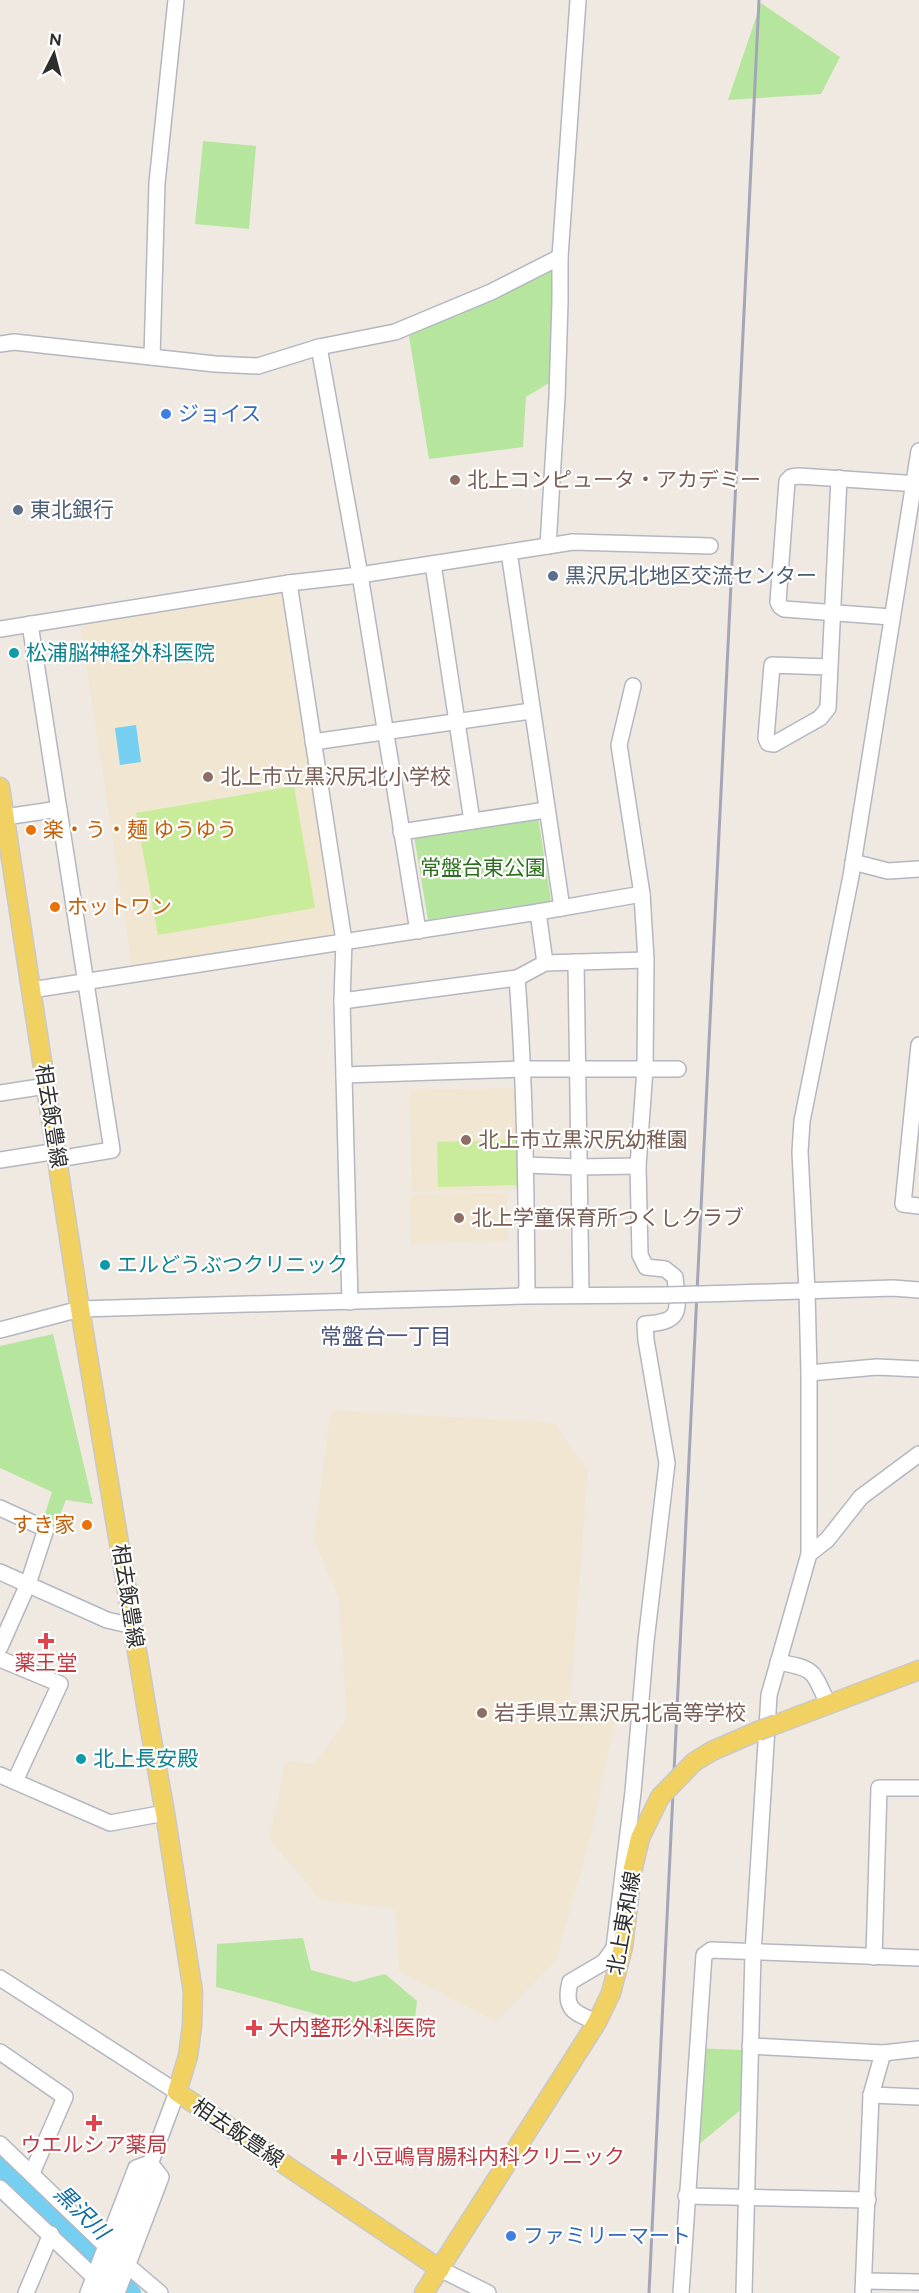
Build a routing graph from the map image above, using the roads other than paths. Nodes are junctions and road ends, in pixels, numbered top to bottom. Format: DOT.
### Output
graph roads {
  1 [pos="176,0"];
  2 [pos="578,0"];
  3 [pos="560,257"];
  4 [pos="0,344"];
  5 [pos="319,347"];
  6 [pos="152,357"];
  7 [pos="919,451"];
  8 [pos="839,478"];
  9 [pos="916,484"];
  10 [pos="549,546"];
  11 [pos="710,546"];
  12 [pos="508,552"];
  13 [pos="433,564"];
  14 [pos="360,575"];
  15 [pos="289,583"];
  16 [pos="831,612"];
  17 [pos="891,617"];
  18 [pos="30,624"];
  19 [pos="0,629"];
  20 [pos="829,667"];
  21 [pos="633,686"];
  22 [pos="531,711"];
  23 [pos="457,722"];
  24 [pos="384,733"];
  25 [pos="313,742"];
  26 [pos="0,787"];
  27 [pos="59,809"];
  28 [pos="546,810"];
  29 [pos="5,817"];
  30 [pos="471,821"];
  31 [pos="401,832"];
  32 [pos="5,857"];
  33 [pos="853,862"];
  34 [pos="919,869"];
  35 [pos="642,894"];
  36 [pos="562,908"];
  37 [pos="538,912"];
  38 [pos="418,931"];
  39 [pos="344,941"];
  40 [pos="646,960"];
  41 [pos="576,962"];
  42 [pos="545,963"];
  43 [pos="517,978"];
  44 [pos="86,982"];
  45 [pos="32,990"];
  46 [pos="342,1001"];
  47 [pos="919,1045"];
  48 [pos="524,1069"];
  49 [pos="645,1069"];
  50 [pos="678,1069"];
  51 [pos="577,1070"];
  52 [pos="344,1075"];
  53 [pos="46,1086"];
  54 [pos="0,1093"];
  55 [pos="58,1155"];
  56 [pos="0,1160"];
  57 [pos="526,1165"];
  58 [pos="638,1166"];
  59 [pos="579,1167"];
  60 [pos="919,1206"];
  61 [pos="919,1290"];
  62 [pos="807,1291"];
  63 [pos="581,1295"];
  64 [pos="523,1296"];
  65 [pos="350,1302"];
  66 [pos="81,1309"];
  67 [pos="0,1330"];
  68 [pos="919,1369"];
  69 [pos="809,1373"];
  70 [pos="919,1455"];
  71 [pos="0,1508"];
  72 [pos="809,1554"];
  73 [pos="0,1572"];
  74 [pos="28,1584"];
  75 [pos="133,1626"];
  76 [pos="0,1647"];
  77 [pos="0,1659"];
  78 [pos="778,1662"];
  79 [pos="919,1670"];
  80 [pos="828,1704"];
  81 [pos="0,1775"];
  82 [pos="15,1781"];
  83 [pos="919,1788"];
  84 [pos="165,1813"];
  85 [pos="753,1953"];
  86 [pos="874,1957"];
  87 [pos="919,1958"];
  88 [pos="0,1978"];
  89 [pos="597,2022"];
  90 [pos="750,2046"];
  91 [pos="919,2049"];
  92 [pos="0,2052"];
  93 [pos="882,2053"];
  94 [pos="177,2092"];
  95 [pos="871,2095"];
  96 [pos="919,2097"];
  97 [pos="0,2144"];
  98 [pos="148,2169"];
  99 [pos="32,2173"];
  100 [pos="0,2188"];
  101 [pos="686,2196"];
  102 [pos="747,2198"];
  103 [pos="868,2200"];
  104 [pos="51,2234"];
  105 [pos="106,2246"];
  106 [pos="127,2265"];
  107 [pos="440,2269"];
  108 [pos="94,2277"];
  109 [pos="919,2282"];
  110 [pos="863,2287"];
  111 [pos="26,2293"];
  112 [pos="88,2293"];
  113 [pos="102,2293"];
  114 [pos="117,2293"];
  115 [pos="160,2293"];
  116 [pos="424,2293"];
  117 [pos="488,2293"];
  118 [pos="681,2293"];
  119 [pos="744,2293"];
  1 -- 6 [label="street"];
  2 -- 3 [label="street"];
  3 -- 5 [label="street"];
  3 -- 10 [label="street"];
  4 -- 6 [label="street"];
  5 -- 6 [label="street"];
  5 -- 14 [label="street"];
  7 -- 9 [label="street"];
  8 -- 9 [label="street"];
  8 -- 16 [label="street"];
  8 -- 16 [label="street"];
  9 -- 17 [label="street"];
  10 -- 11 [label="street"];
  10 -- 12 [label="street"];
  12 -- 13 [label="street"];
  12 -- 22 [label="street"];
  13 -- 14 [label="street"];
  13 -- 23 [label="street"];
  14 -- 15 [label="street"];
  14 -- 24 [label="street"];
  15 -- 18 [label="street"];
  15 -- 25 [label="street"];
  16 -- 17 [label="street"];
  16 -- 20 [label="street"];
  17 -- 33 [label="street"];
  18 -- 19 [label="street"];
  18 -- 27 [label="street"];
  20 -- 20 [label="street"];
  21 -- 35 [label="street"];
  22 -- 23 [label="street"];
  22 -- 28 [label="street"];
  23 -- 24 [label="street"];
  23 -- 30 [label="street"];
  24 -- 25 [label="street"];
  24 -- 31 [label="street"];
  25 -- 39 [label="street"];
  26 -- 29 [label="main road, 相去飯豊線"];
  27 -- 29 [label="street"];
  27 -- 44 [label="street"];
  28 -- 30 [label="street"];
  28 -- 36 [label="street"];
  29 -- 32 [label="main road, 相去飯豊線"];
  30 -- 31 [label="street"];
  31 -- 38 [label="street"];
  32 -- 45 [label="main road, 相去飯豊線"];
  33 -- 34 [label="street"];
  33 -- 62 [label="street"];
  35 -- 36 [label="street"];
  35 -- 40 [label="street"];
  36 -- 37 [label="street"];
  37 -- 38 [label="street"];
  37 -- 42 [label="street"];
  38 -- 39 [label="street"];
  39 -- 44 [label="street"];
  39 -- 46 [label="street"];
  40 -- 41 [label="street"];
  40 -- 49 [label="street"];
  41 -- 42 [label="street"];
  41 -- 51 [label="street"];
  42 -- 43 [label="street"];
  43 -- 46 [label="street"];
  43 -- 48 [label="street"];
  44 -- 45 [label="street"];
  44 -- 55 [label="street"];
  45 -- 53 [label="main road, 相去飯豊線"];
  46 -- 52 [label="street"];
  47 -- 60 [label="street"];
  48 -- 51 [label="street"];
  48 -- 52 [label="street"];
  48 -- 57 [label="street"];
  49 -- 50 [label="street"];
  49 -- 51 [label="street"];
  49 -- 58 [label="street"];
  51 -- 59 [label="street"];
  52 -- 65 [label="street"];
  53 -- 54 [label="street"];
  53 -- 55 [label="main road, 相去飯豊線"];
  55 -- 56 [label="street"];
  55 -- 66 [label="main road, 相去飯豊線"];
  57 -- 59 [label="street"];
  57 -- 64 [label="street"];
  58 -- 59 [label="street"];
  58 -- 89 [label="street"];
  59 -- 63 [label="street"];
  61 -- 62 [label="street"];
  62 -- 63 [label="street, bridge"];
  62 -- 69 [label="street"];
  63 -- 64 [label="street"];
  64 -- 65 [label="street"];
  65 -- 66 [label="street"];
  66 -- 67 [label="street"];
  66 -- 75 [label="main road, 相去飯豊線"];
  68 -- 69 [label="street"];
  69 -- 72 [label="street"];
  70 -- 72 [label="street"];
  71 -- 74 [label="street"];
  72 -- 78 [label="street"];
  73 -- 74 [label="street"];
  74 -- 75 [label="street"];
  74 -- 76 [label="street"];
  75 -- 84 [label="main road, 相去飯豊線"];
  77 -- 82 [label="street"];
  78 -- 80 [label="street"];
  78 -- 85 [label="street"];
  79 -- 80 [label="main road, 北上東和線"];
  80 -- 89 [label="main road, 北上東和線, bridge"];
  81 -- 82 [label="street"];
  82 -- 84 [label="street"];
  83 -- 86 [label="street"];
  84 -- 94 [label="main road, 相去飯豊線"];
  85 -- 86 [label="street"];
  85 -- 90 [label="street"];
  85 -- 101 [label="street"];
  86 -- 87 [label="street"];
  88 -- 94 [label="street"];
  89 -- 107 [label="main road, 北上東和線"];
  90 -- 93 [label="street"];
  90 -- 102 [label="street"];
  91 -- 93 [label="street"];
  92 -- 99 [label="street"];
  93 -- 95 [label="street"];
  94 -- 98 [label="street"];
  94 -- 107 [label="main road, 相去飯豊線"];
  95 -- 96 [label="street"];
  95 -- 103 [label="street"];
  97 -- 99 [label="street"];
  98 -- 105 [label="street"];
  98 -- 106 [label="street"];
  98 -- 113 [label="street"];
  99 -- 105 [label="street"];
  100 -- 104 [label="street"];
  101 -- 102 [label="street"];
  101 -- 118 [label="street"];
  102 -- 103 [label="street"];
  102 -- 119 [label="street"];
  103 -- 110 [label="street"];
  104 -- 108 [label="street"];
  104 -- 111 [label="street"];
  105 -- 108 [label="street"];
  106 -- 114 [label="street"];
  106 -- 115 [label="street"];
  107 -- 116 [label="main road, 北上東和線"];
  107 -- 117 [label="street"];
  108 -- 112 [label="street"];
  109 -- 110 [label="street"];
}
